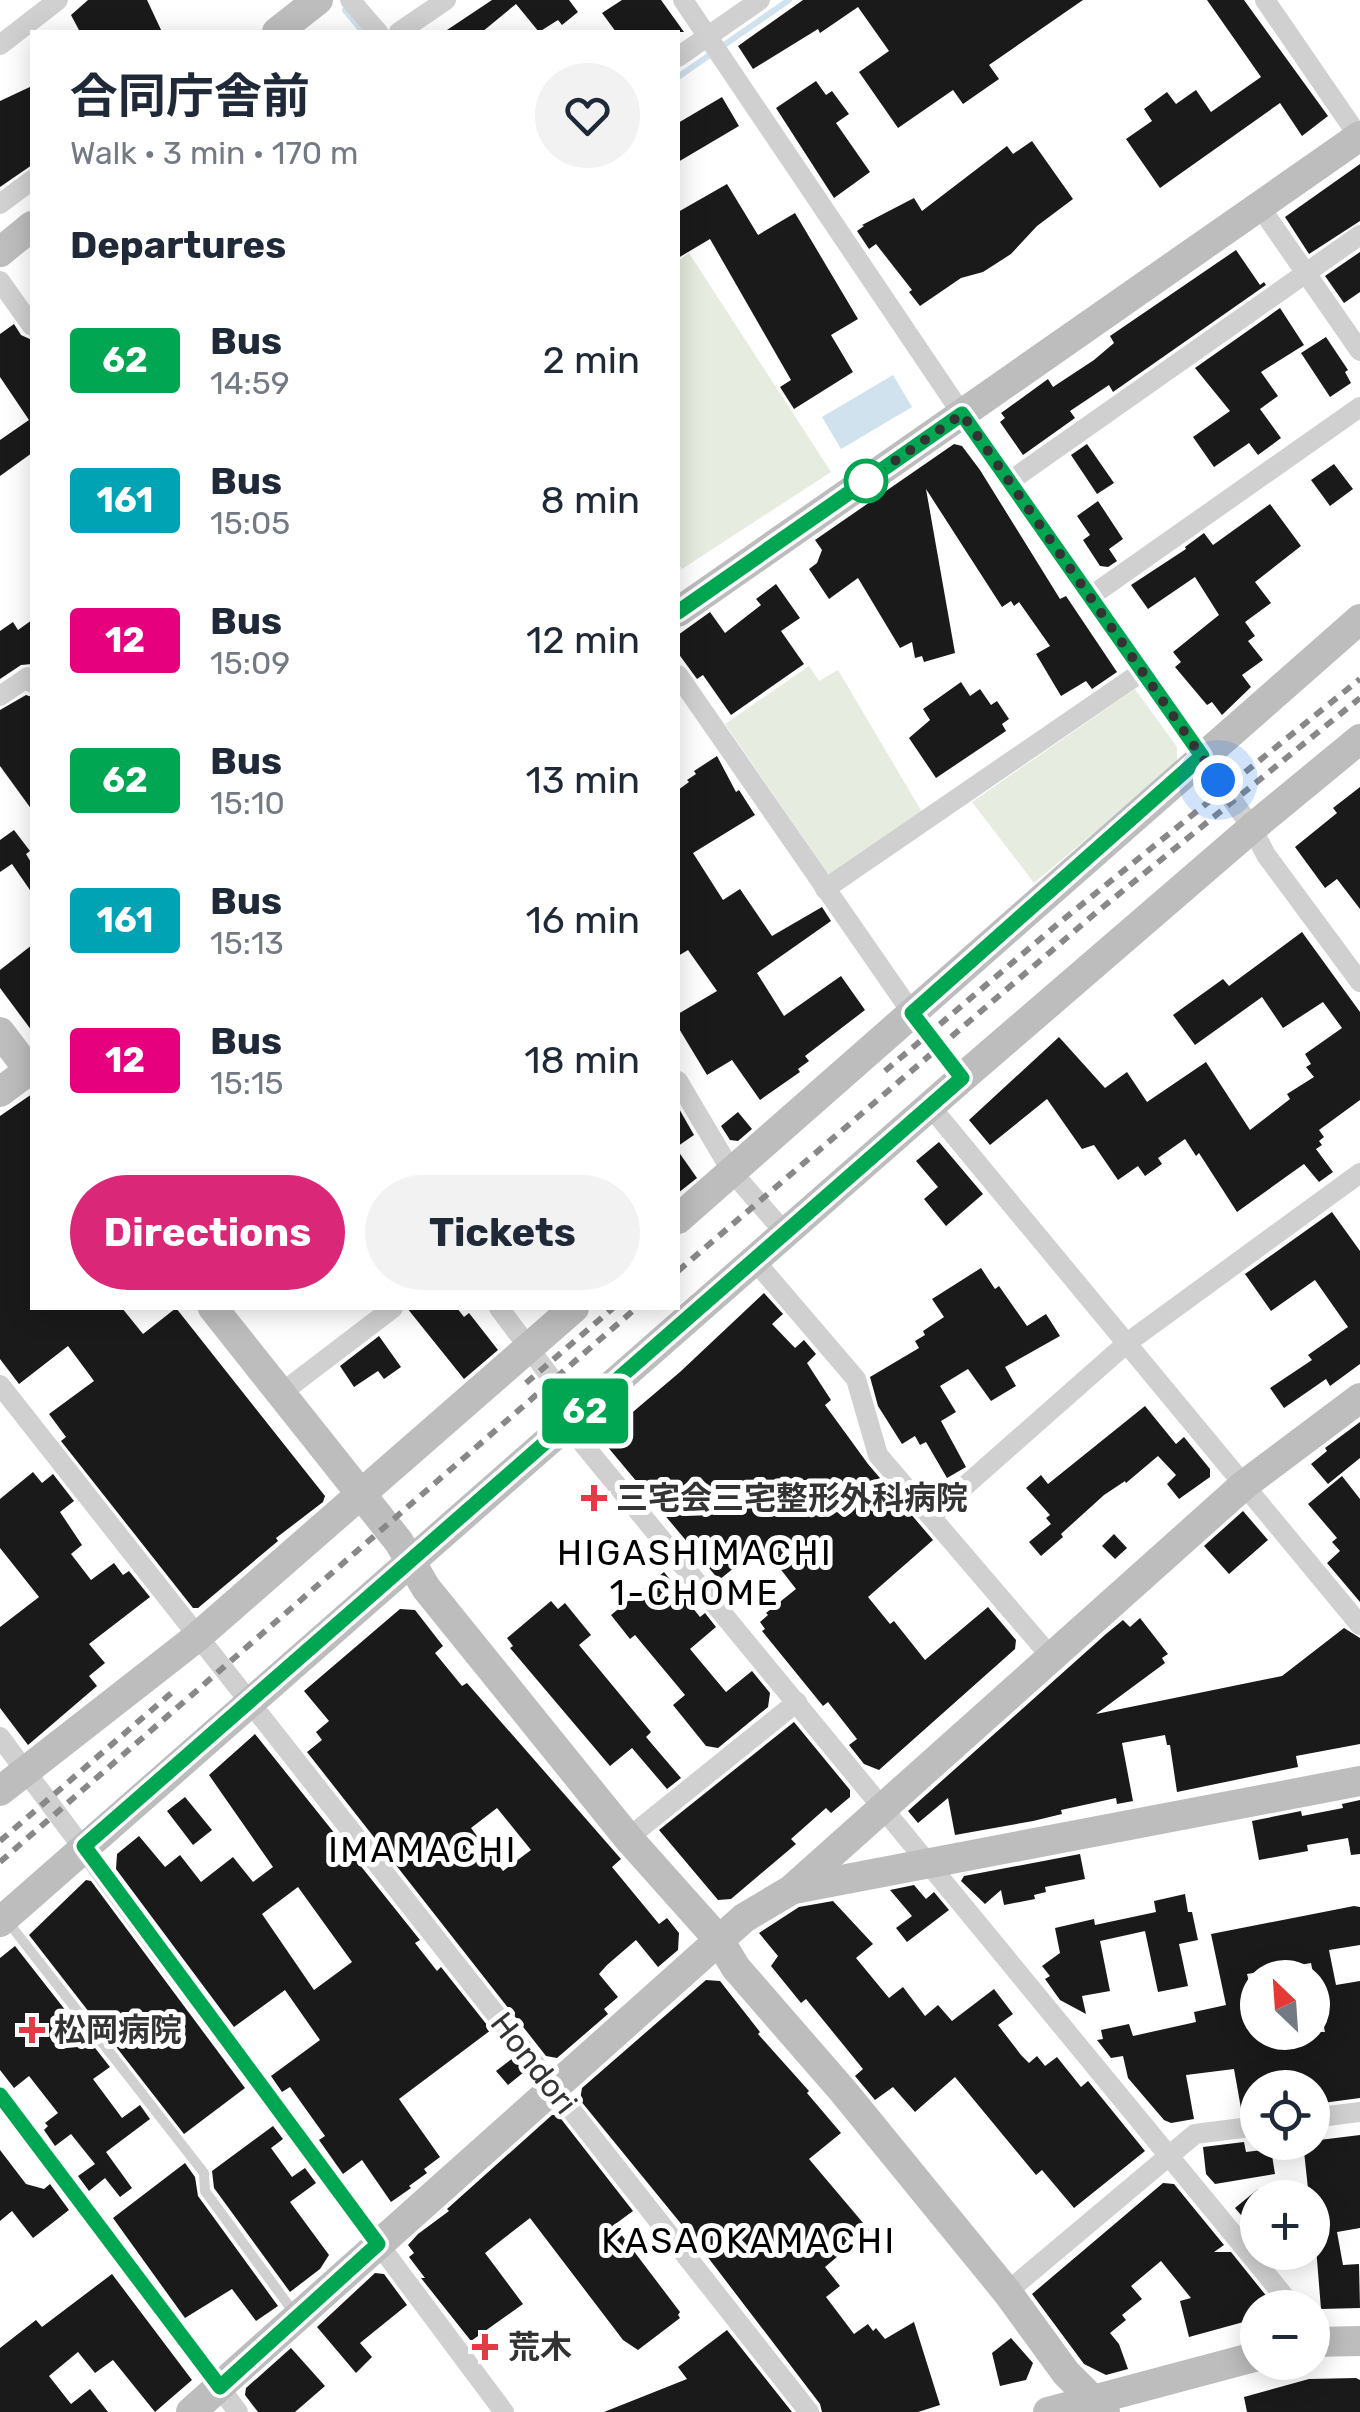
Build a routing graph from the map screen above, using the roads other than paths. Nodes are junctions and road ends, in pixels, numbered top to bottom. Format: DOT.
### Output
graph roads {
  1 [pos="58,0"];
  2 [pos="318,0"];
  3 [pos="350,0"];
  4 [pos="446,0"];
  5 [pos="683,0"];
  6 [pos="760,0"];
  7 [pos="1265,0"];
  8 [pos="280,30"];
  9 [pos="376,30"];
  10 [pos="402,30"];
  11 [pos="0,45"];
  12 [pos="713,46"];
  13 [pos="680,56"];
  14 [pos="1360,137"];
  15 [pos="30,182"];
  16 [pos="0,204"];
  17 [pos="1260,207"];
  18 [pos="30,228"];
  19 [pos="1360,235"];
  20 [pos="0,252"];
  21 [pos="1306,273"];
  22 [pos="0,281"];
  23 [pos="30,323"];
  24 [pos="1360,352"];
  25 [pos="1360,407"];
  26 [pos="962,414"];
  27 [pos="1010,481"];
  28 [pos="1090,596"];
  29 [pos="680,611"];
  30 [pos="1360,619"];
  31 [pos="1143,671"];
  32 [pos="680,678"];
  33 [pos="30,680"];
  34 [pos="0,696"];
  35 [pos="1360,739"];
  36 [pos="1202,756"];
  37 [pos="1252,828"];
  38 [pos="824,889"];
  39 [pos="1360,982"];
  40 [pos="912,1013"];
  41 [pos="0,1032"];
  42 [pos="30,1068"];
  43 [pos="30,1071"];
  44 [pos="962,1078"];
  45 [pos="680,1084"];
  46 [pos="0,1092"];
  47 [pos="930,1106"];
  48 [pos="732,1172"];
  49 [pos="1360,1173"];
  50 [pos="680,1217"];
  51 [pos="786,1234"];
  52 [pos="755,1261"];
  53 [pos="215,1310"];
  54 [pos="391,1310"];
  55 [pos="500,1310"];
  56 [pos="572,1310"];
  57 [pos="1126,1342"];
  58 [pos="528,1347"];
  59 [pos="0,1386"];
  60 [pos="280,1394"];
  61 [pos="1360,1398"];
  62 [pos="574,1420"];
  63 [pos="1244,1484"];
  64 [pos="360,1494"];
  65 [pos="931,1516"];
  66 [pos="410,1562"];
  67 [pos="1360,1625"];
  68 [pos="196,1638"];
  69 [pos="1052,1658"];
  70 [pos="797,1702"];
  71 [pos="256,1707"];
  72 [pos="0,1737"];
  73 [pos="26,1771"];
  74 [pos="1360,1781"];
  75 [pos="0,1790"];
  76 [pos="882,1808"];
  77 [pos="628,1838"];
  78 [pos="84,1846"];
  79 [pos="932,1864"];
  80 [pos="791,1890"];
  81 [pos="2,1920"];
  82 [pos="719,1940"];
  83 [pos="554,2088"];
  84 [pos="0,2095"];
  85 [pos="1360,2112"];
  86 [pos="1330,2116"];
  87 [pos="1240,2128"];
  88 [pos="1171,2154"];
  89 [pos="378,2244"];
  90 [pos="1280,2290"];
  91 [pos="1006,2292"];
  92 [pos="297,2317"];
  93 [pos="1360,2341"];
  94 [pos="1330,2342"];
  95 [pos="1240,2362"];
  96 [pos="220,2387"];
  97 [pos="1099,2405"];
  98 [pos="191,2412"];
  99 [pos="238,2412"];
  100 [pos="504,2412"];
  101 [pos="809,2412"];
  102 [pos="1048,2412"];
  1 -- 11 [label="street"];
  2 -- 8 [label="street"];
  3 -- 9 [label="street"];
  4 -- 10 [label="street"];
  5 -- 12 [label="street"];
  6 -- 12 [label="street"];
  7 -- 14 [label="street"];
  12 -- 13 [label="street"];
  12 -- 26 [label="street"];
  14 -- 17 [label="street"];
  15 -- 16 [label="street"];
  17 -- 21 [label="street"];
  17 -- 26 [label="street"];
  18 -- 20 [label="street"];
  19 -- 21 [label="street"];
  21 -- 24 [label="street"];
  21 -- 27 [label="street"];
  22 -- 23 [label="street"];
  25 -- 28 [label="street"];
  26 -- 27 [label="street"];
  26 -- 29 [label="street"];
  27 -- 28 [label="street"];
  28 -- 31 [label="street"];
  30 -- 36 [label="street"];
  31 -- 36 [label="street"];
  31 -- 38 [label="street"];
  32 -- 38 [label="street"];
  33 -- 34 [label="street"];
  35 -- 37 [label="street"];
  36 -- 37 [label="street"];
  36 -- 40 [label="street"];
  37 -- 39 [label="street"];
  37 -- 44 [label="street"];
  38 -- 40 [label="street"];
  40 -- 44 [label="street"];
  40 -- 48 [label="street"];
  41 -- 42 [label="street"];
  43 -- 46 [label="street"];
  44 -- 47 [label="street"];
  45 -- 48 [label="street"];
  47 -- 51 [label="street"];
  47 -- 57 [label="street"];
  48 -- 50 [label="street"];
  48 -- 51 [label="street"];
  49 -- 57 [label="street"];
  51 -- 52 [label="street"];
  52 -- 62 [label="street"];
  52 -- 65 [label="street"];
  53 -- 60 [label="street"];
  54 -- 60 [label="street"];
  55 -- 58 [label="street"];
  56 -- 58 [label="street"];
  57 -- 63 [label="street"];
  57 -- 65 [label="street"];
  58 -- 62 [label="street"];
  58 -- 64 [label="street"];
  59 -- 68 [label="street, Hondori"];
  60 -- 64 [label="street"];
  61 -- 63 [label="street"];
  62 -- 66 [label="street"];
  62 -- 70 [label="street"];
  63 -- 67 [label="street"];
  63 -- 69 [label="street"];
  64 -- 66 [label="street"];
  64 -- 68 [label="street"];
  65 -- 69 [label="street"];
  66 -- 71 [label="street"];
  66 -- 77 [label="street"];
  68 -- 71 [label="street, Hondori"];
  68 -- 73 [label="street"];
  69 -- 76 [label="street"];
  70 -- 76 [label="street"];
  70 -- 77 [label="street"];
  71 -- 78 [label="street"];
  71 -- 83 [label="street, Hondori"];
  72 -- 73 [label="street"];
  73 -- 75 [label="street"];
  73 -- 78 [label="street"];
  74 -- 79 [label="street"];
  76 -- 79 [label="street"];
  76 -- 80 [label="street"];
  77 -- 82 [label="street"];
  78 -- 81 [label="street"];
  78 -- 89 [label="street"];
  79 -- 80 [label="street"];
  79 -- 88 [label="street"];
  80 -- 82 [label="street"];
  81 -- 92 [label="lane"];
  82 -- 83 [label="street"];
  82 -- 91 [label="street"];
  83 -- 89 [label="street"];
  83 -- 101 [label="street, Hondori"];
  84 -- 96 [label="street"];
  85 -- 86 [label="street"];
  87 -- 88 [label="street"];
  88 -- 90 [label="street"];
  88 -- 91 [label="street"];
  89 -- 92 [label="street"];
  89 -- 100 [label="street"];
  91 -- 97 [label="street"];
  92 -- 96 [label="street"];
  93 -- 94 [label="street"];
  95 -- 97 [label="street"];
  96 -- 98 [label="street"];
  96 -- 99 [label="street"];
  97 -- 102 [label="street"];
}
